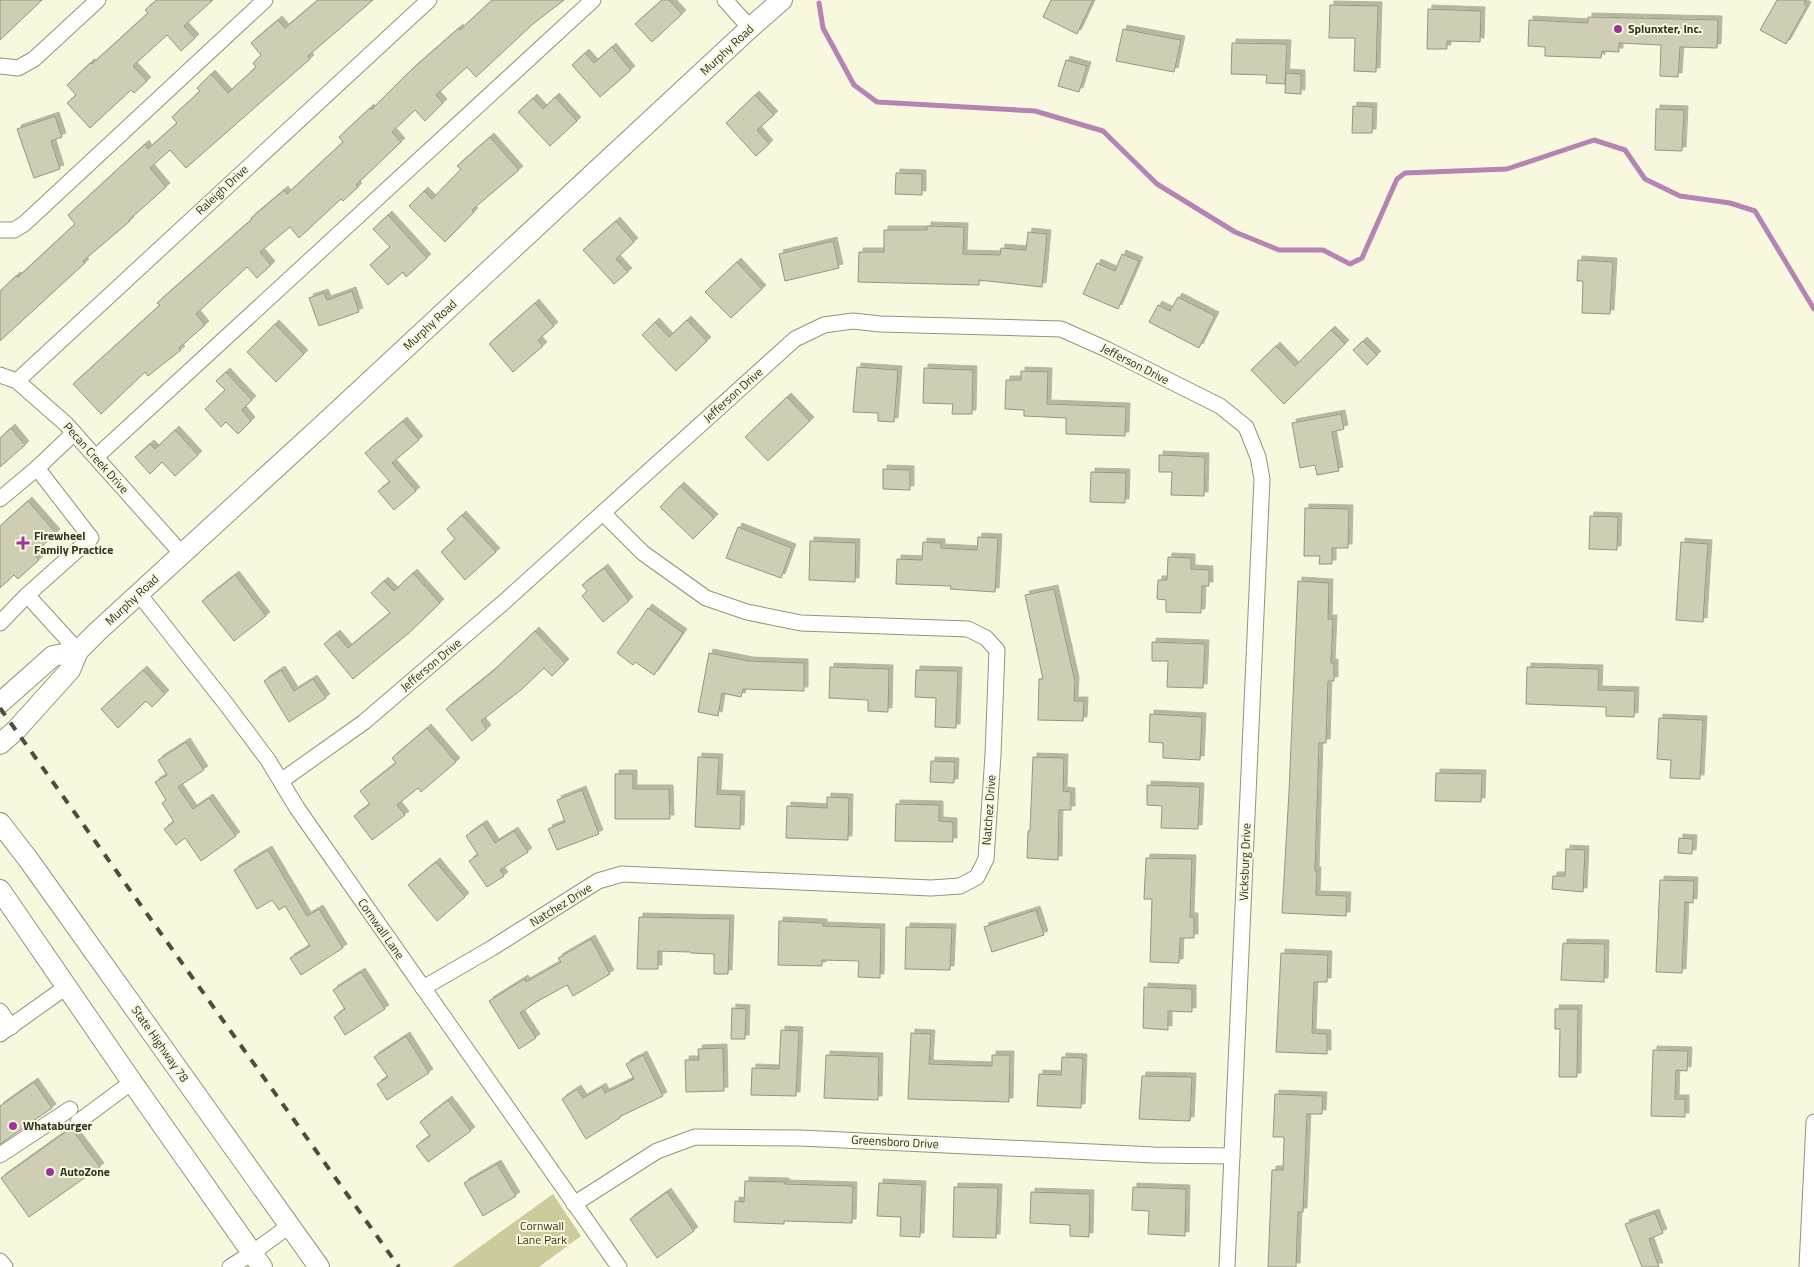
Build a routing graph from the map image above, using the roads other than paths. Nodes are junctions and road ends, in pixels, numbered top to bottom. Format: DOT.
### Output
graph roads {
  1 [pos="98,0"];
  2 [pos="265,0"];
  3 [pos="429,0"];
  4 [pos="593,0"];
  5 [pos="725,0"];
  6 [pos="782,0"];
  7 [pos="750,28"];
  8 [pos="0,66"];
  9 [pos="0,230"];
  10 [pos="0,375"];
  11 [pos="17,381"];
  12 [pos="74,433"];
  13 [pos="96,457"];
  14 [pos="1258,457"];
  15 [pos="37,468"];
  16 [pos="0,499"];
  17 [pos="603,513"];
  18 [pos="182,554"];
  19 [pos="139,594"];
  20 [pos="27,595"];
  21 [pos="0,623"];
  22 [pos="78,651"];
  23 [pos="0,703"];
  24 [pos="0,744"];
  25 [pos="281,781"];
  26 [pos="0,823"];
  27 [pos="0,890"];
  28 [pos="66,987"];
  29 [pos="423,988"];
  30 [pos="0,1011"];
  31 [pos="5,1031"];
  32 [pos="132,1082"];
  33 [pos="70,1109"];
  34 [pos="78,1122"];
  35 [pos="1814,1122"];
  36 [pos="0,1155"];
  37 [pos="1232,1156"];
  38 [pos="574,1204"];
  39 [pos="289,1226"];
  40 [pos="257,1260"];
  41 [pos="0,1261"];
  42 [pos="5,1267"];
  43 [pos="230,1267"];
  44 [pos="319,1267"];
  45 [pos="619,1267"];
  46 [pos="1228,1267"];
  47 [pos="1807,1267"];
  1 -- 8 [label="street"];
  2 -- 9 [label="street"];
  3 -- 11 [label="street, Raleigh Drive"];
  4 -- 13 [label="street"];
  5 -- 7 [label="street"];
  6 -- 7 [label="main road, Murphy Road"];
  7 -- 18 [label="main road, Murphy Road"];
  10 -- 11 [label="street, Pecan Creek Drive"];
  11 -- 12 [label="street, Pecan Creek Drive"];
  12 -- 13 [label="street, Pecan Creek Drive"];
  12 -- 15 [label="street"];
  13 -- 18 [label="street, Pecan Creek Drive"];
  14 -- 17 [label="street, Jefferson Drive"];
  14 -- 37 [label="street, Vicksburg Drive"];
  15 -- 16 [label="street"];
  15 -- 20 [label="street"];
  17 -- 25 [label="street, Jefferson Drive"];
  17 -- 29 [label="street, Natchez Drive"];
  18 -- 19 [label="main road, Murphy Road"];
  19 -- 22 [label="main road, Murphy Road"];
  19 -- 25 [label="street, Cornwall Lane"];
  20 -- 21 [label="street"];
  20 -- 22 [label="street"];
  22 -- 23 [label="main road"];
  22 -- 24 [label="main road, Murphy Road"];
  25 -- 29 [label="street, Cornwall Lane"];
  26 -- 39 [label="main road, State Highway 78"];
  27 -- 28 [label="main road"];
  28 -- 31 [label="street"];
  28 -- 32 [label="main road"];
  29 -- 38 [label="street, Cornwall Lane"];
  30 -- 31 [label="street"];
  32 -- 34 [label="street"];
  32 -- 40 [label="main road"];
  33 -- 36 [label="street"];
  35 -- 47 [label="street"];
  37 -- 38 [label="street, Greensboro Drive"];
  37 -- 46 [label="street, Vicksburg Drive"];
  38 -- 45 [label="street, Cornwall Lane"];
  39 -- 40 [label="street"];
  39 -- 44 [label="main road, State Highway 78"];
  40 -- 43 [label="street"];
  41 -- 42 [label="street"];
}
